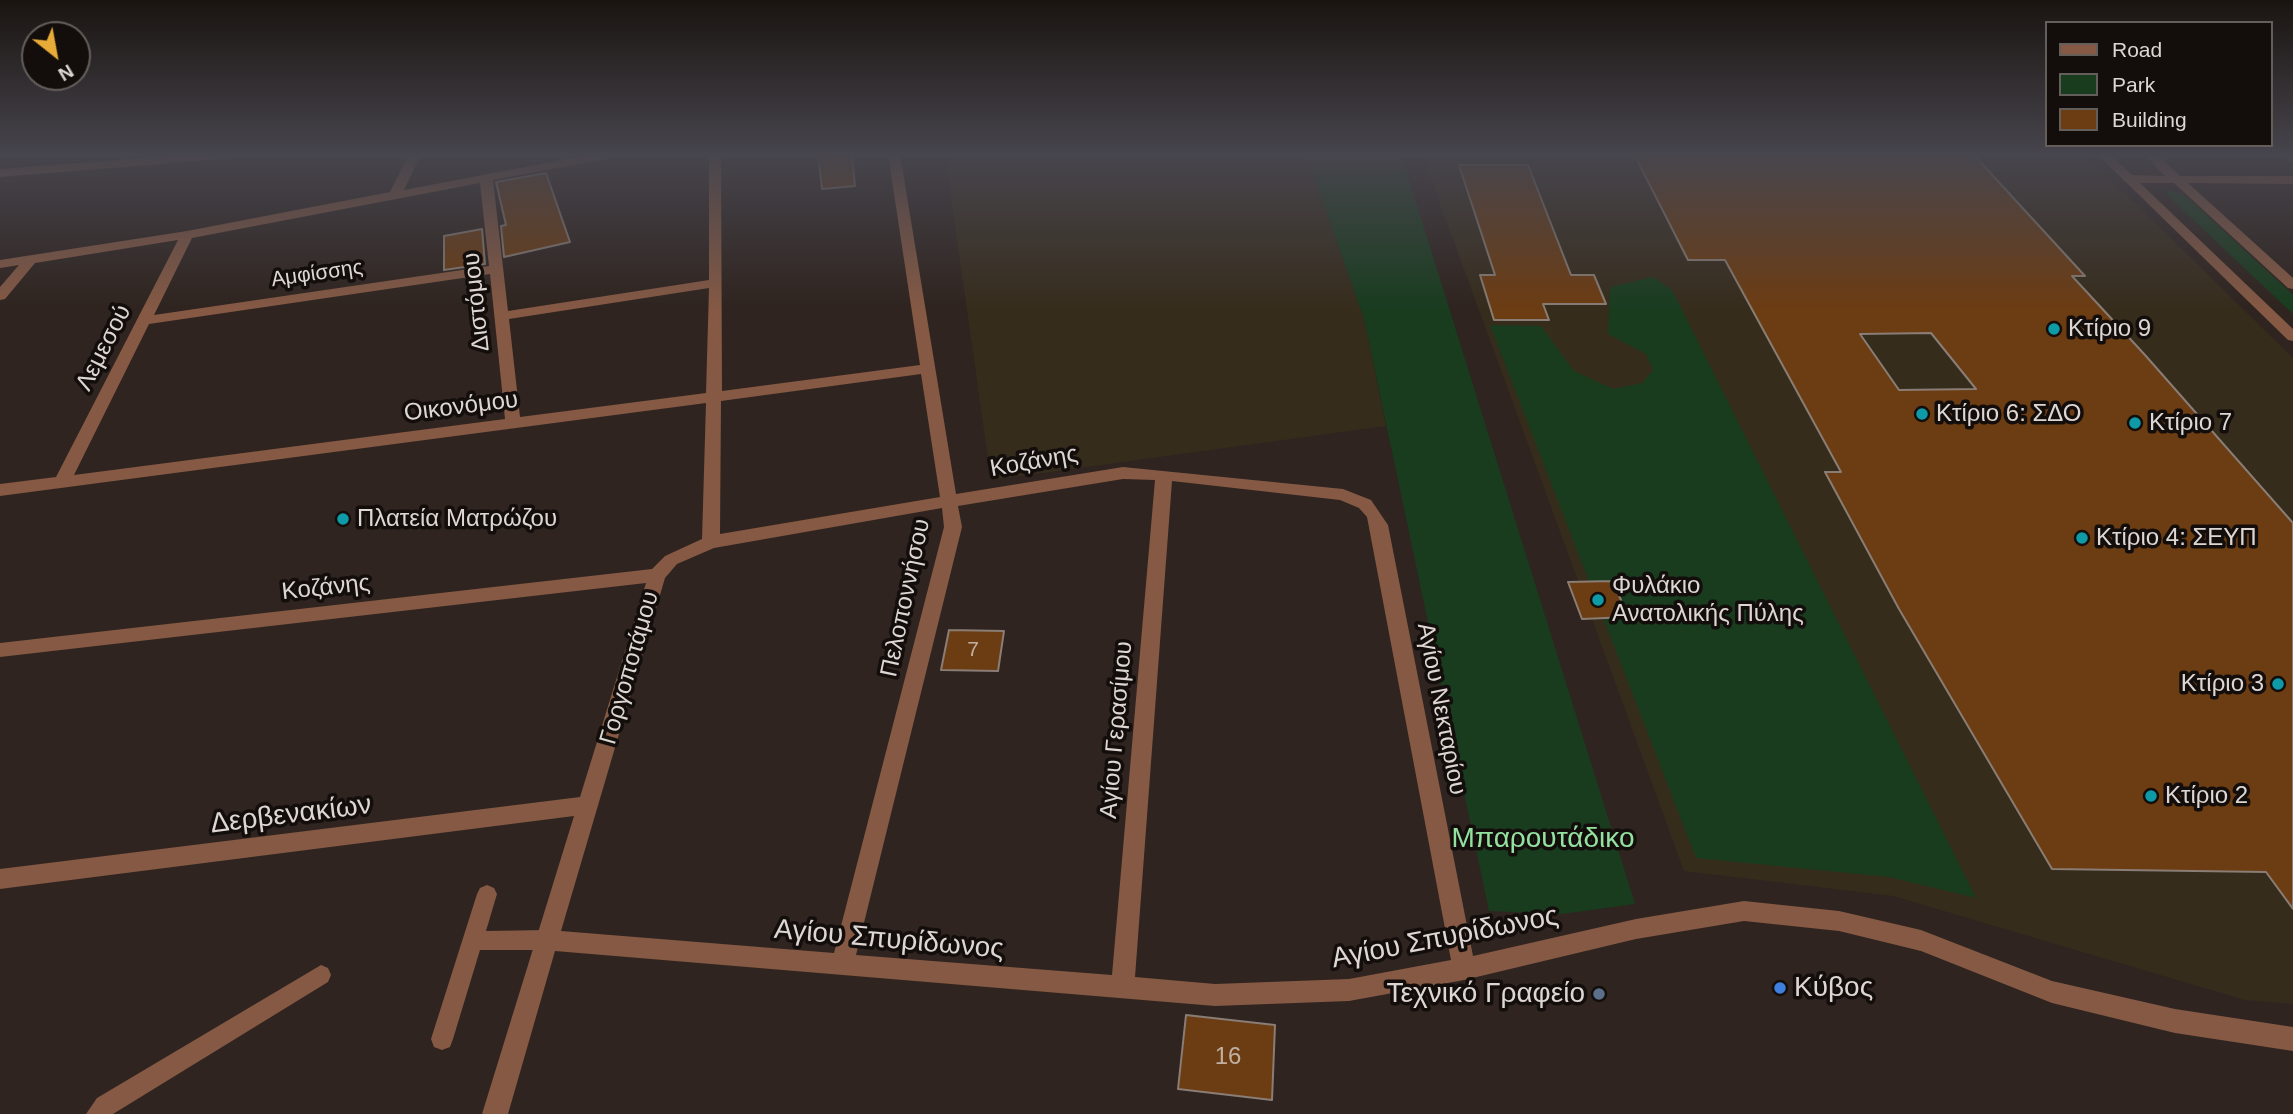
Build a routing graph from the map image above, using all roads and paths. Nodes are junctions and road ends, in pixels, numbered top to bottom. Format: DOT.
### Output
graph roads {
  1 [pos="331,206"];
  2 [pos="489,206"];
  3 [pos="715,206"];
  4 [pos="902,206"];
  5 [pos="2157,206"];
  6 [pos="2206,206"];
  7 [pos="187,235"];
  8 [pos="30,259"];
  9 [pos="0,264"];
  10 [pos="496,268"];
  11 [pos="716,283"];
  12 [pos="2293,285"];
  13 [pos="0,296"];
  14 [pos="502,316"];
  15 [pos="143,321"];
  16 [pos="2293,337"];
  17 [pos="927,369"];
  18 [pos="715,397"];
  19 [pos="513,423"];
  20 [pos="1164,475"];
  21 [pos="62,482"];
  22 [pos="0,490"];
  23 [pos="949,502"];
  24 [pos="1365,505"];
  25 [pos="711,542"];
  26 [pos="657,575"];
  27 [pos="0,649"];
  28 [pos="589,806"];
  29 [pos="0,879"];
  30 [pos="487,894"];
  31 [pos="547,940"];
  32 [pos="472,941"];
  33 [pos="842,966"];
  34 [pos="1464,969"];
  35 [pos="321,975"];
  36 [pos="1122,989"];
  37 [pos="442,1039"];
  38 [pos="2293,1039"];
  39 [pos="97,1114"];
  40 [pos="495,1114"];
  1 -- 7 [label="street"];
  2 -- 10 [label="street, Διστόμου"];
  3 -- 11 [label="street"];
  4 -- 17 [label="street, Πελοποννήσου"];
  5 -- 16 [label="street"];
  6 -- 12 [label="street"];
  7 -- 8 [label="street"];
  7 -- 15 [label="street, Λεμεσού"];
  8 -- 9 [label="street"];
  8 -- 13 [label="street"];
  10 -- 14 [label="street, Διστόμου"];
  10 -- 15 [label="street, Αμφίσσης"];
  11 -- 14 [label="street"];
  11 -- 18 [label="street"];
  14 -- 19 [label="street, Διστόμου"];
  15 -- 21 [label="street, Λεμεσού"];
  17 -- 18 [label="street, Οικονόμου"];
  17 -- 23 [label="street, Πελοποννήσου"];
  18 -- 19 [label="street, Οικονόμου"];
  18 -- 25 [label="street"];
  19 -- 21 [label="street, Οικονόμου"];
  20 -- 23 [label="street, Κοζάνης"];
  20 -- 24 [label="street, Κοζάνης"];
  20 -- 36 [label="street, Αγίου Γερασίμου"];
  21 -- 22 [label="street, Οικονόμου"];
  23 -- 25 [label="street, Κοζάνης"];
  23 -- 33 [label="street, Πελοποννήσου"];
  24 -- 34 [label="street, Αγίου Νεκταρίου"];
  25 -- 26 [label="street, Γοργοποτάμου"];
  26 -- 27 [label="street, Κοζάνης"];
  26 -- 28 [label="street, Γοργοποτάμου"];
  28 -- 29 [label="street, Δερβενακίων"];
  28 -- 31 [label="street, Γοργοποτάμου"];
  30 -- 32 [label="lane"];
  31 -- 32 [label="lane"];
  31 -- 33 [label="street, Αγίου Σπυρίδωνος"];
  31 -- 40 [label="street, Γοργοποτάμου"];
  32 -- 37 [label="lane"];
  33 -- 36 [label="street, Αγίου Σπυρίδωνος"];
  34 -- 36 [label="street, Αγίου Σπυρίδωνος"];
  34 -- 38 [label="street, Αγίου Σπυρίδωνος"];
  35 -- 39 [label="lane"];
}
